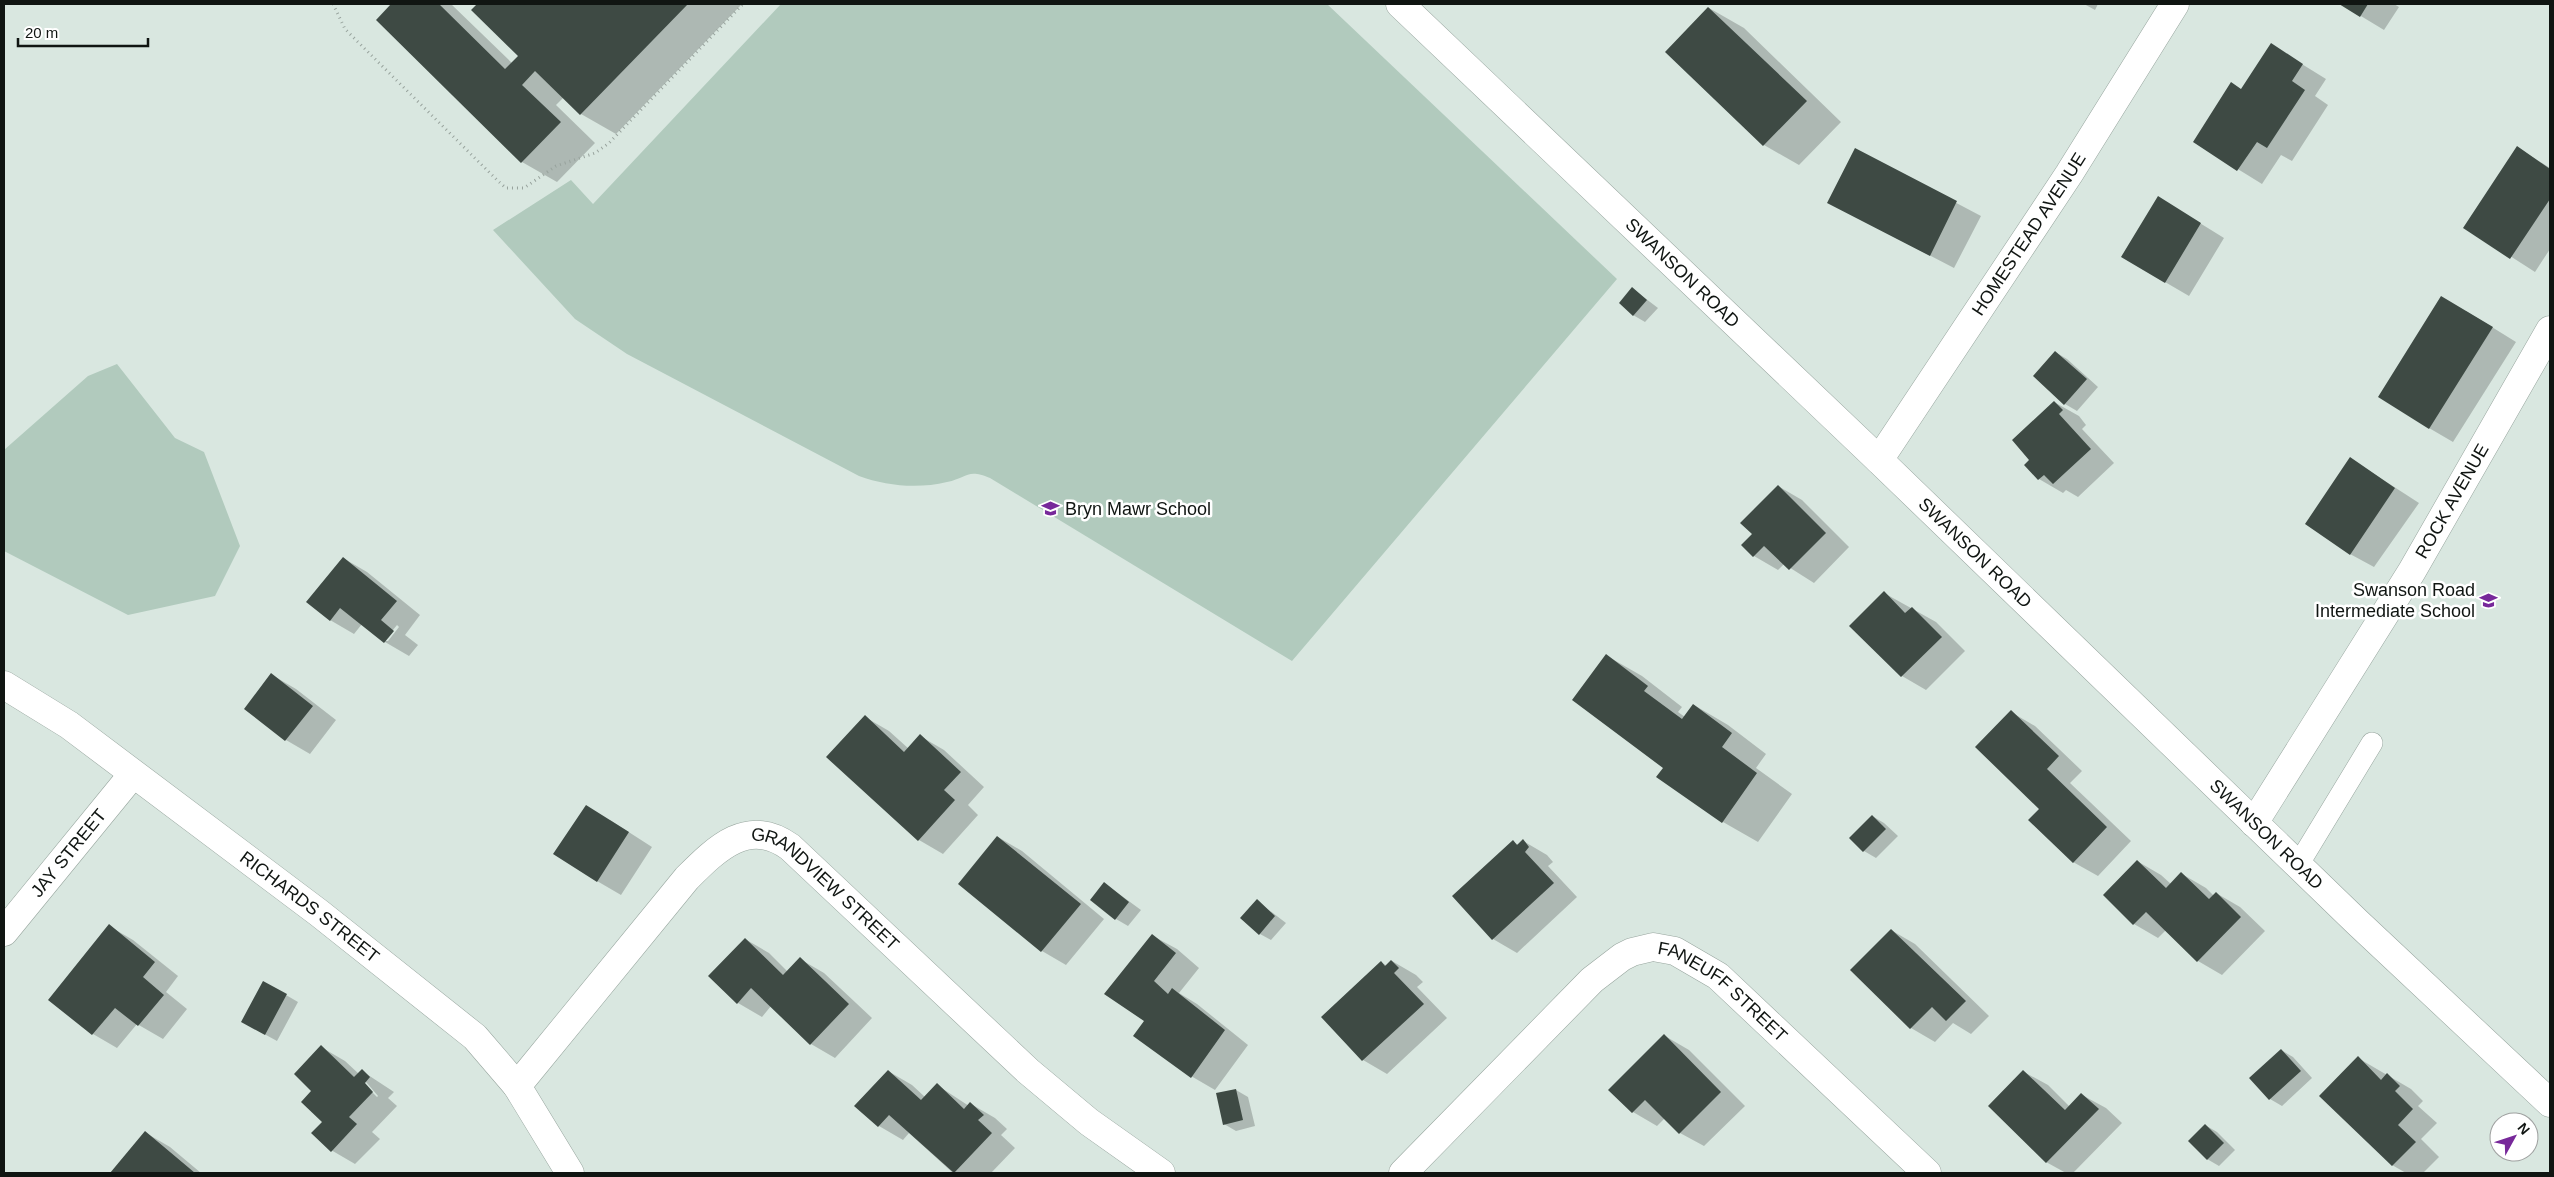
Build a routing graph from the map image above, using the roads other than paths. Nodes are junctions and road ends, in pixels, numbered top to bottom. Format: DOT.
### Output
graph roads {
  1 [pos="1400,4"];
  2 [pos="2174,4"];
  3 [pos="2550,330"];
  4 [pos="1879,460"];
  5 [pos="4,685"];
  6 [pos="2372,743"];
  7 [pos="133,774"];
  8 [pos="2254,823"];
  9 [pos="2298,865"];
  10 [pos="4,932"];
  11 [pos="517,1086"];
  12 [pos="2550,1103"];
  13 [pos="570,1173"];
  14 [pos="1161,1173"];
  15 [pos="1403,1173"];
  16 [pos="1927,1173"];
  1 -- 4 [label="street, SWANSON ROAD"];
  2 -- 4 [label="street, HOMESTEAD AVENUE"];
  3 -- 8 [label="street, ROCK AVENUE"];
  4 -- 8 [label="street, SWANSON ROAD"];
  5 -- 7 [label="street, RICHARDS STREET"];
  6 -- 9 [label="lane"];
  7 -- 10 [label="street, JAY STREET"];
  7 -- 11 [label="street, RICHARDS STREET"];
  8 -- 9 [label="street, SWANSON ROAD"];
  9 -- 12 [label="street, SWANSON ROAD"];
  11 -- 13 [label="street, RICHARDS STREET"];
  11 -- 14 [label="street, GRANDVIEW STREET"];
  15 -- 16 [label="street, FANEUFF STREET"];
}
